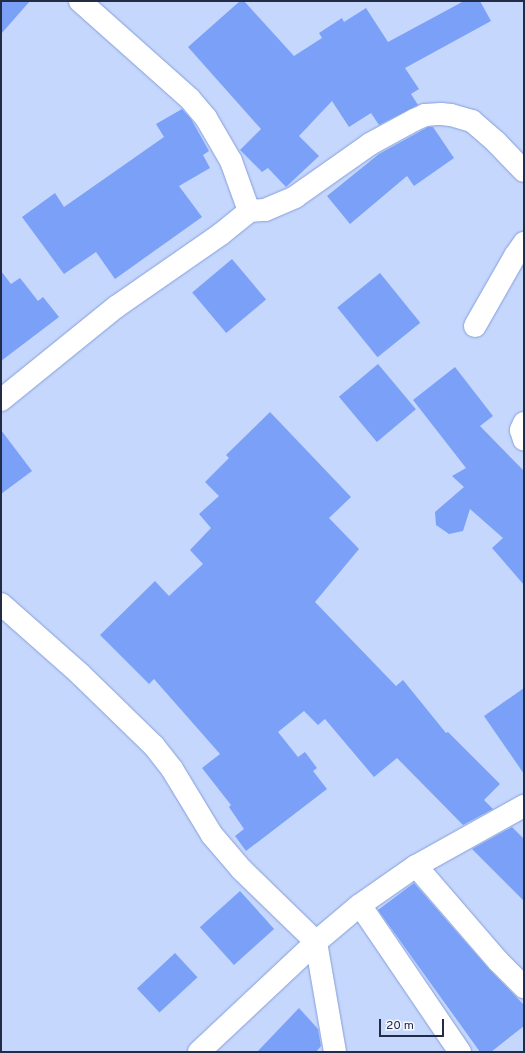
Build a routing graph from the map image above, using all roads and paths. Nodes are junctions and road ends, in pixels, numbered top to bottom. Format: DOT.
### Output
graph roads {
  1 [pos="80,1"];
  2 [pos="524,171"];
  3 [pos="249,211"];
  4 [pos="524,243"];
  5 [pos="475,326"];
  6 [pos="1,400"];
  7 [pos="524,423"];
  8 [pos="524,440"];
  9 [pos="1,604"];
  10 [pos="524,806"];
  11 [pos="416,866"];
  12 [pos="360,905"];
  13 [pos="316,942"];
  14 [pos="524,987"];
  15 [pos="199,1052"];
  16 [pos="335,1052"];
  17 [pos="460,1052"];
  1 -- 3 [label="street"];
  2 -- 3 [label="street"];
  3 -- 6 [label="street"];
  4 -- 5 [label="street"];
  7 -- 8 [label="street"];
  9 -- 13 [label="street"];
  10 -- 11 [label="street"];
  11 -- 12 [label="street"];
  11 -- 14 [label="street"];
  12 -- 13 [label="street"];
  12 -- 17 [label="street"];
  13 -- 15 [label="street"];
  13 -- 16 [label="street"];
}
